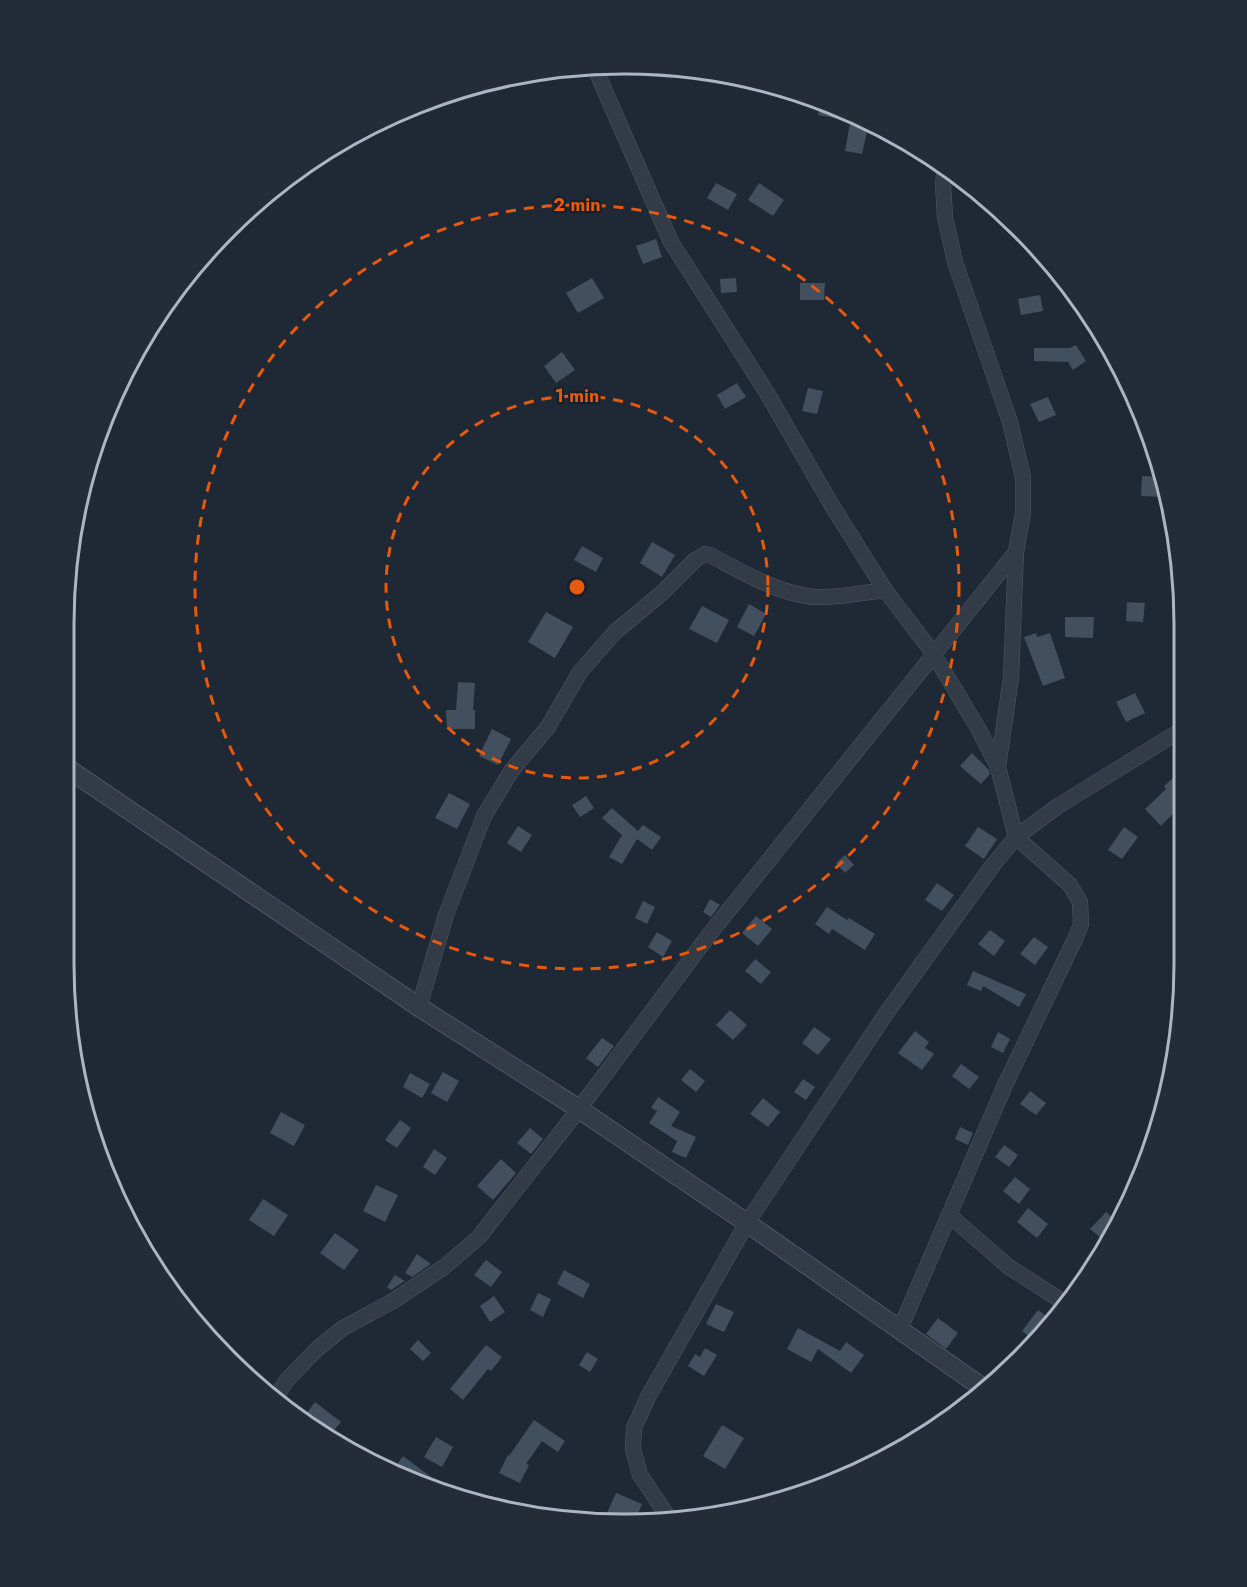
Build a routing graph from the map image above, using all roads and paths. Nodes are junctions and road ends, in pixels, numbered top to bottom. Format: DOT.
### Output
graph roads {
  1 [pos="598,75"];
  2 [pos="944,177"];
  3 [pos="1016,552"];
  4 [pos="885,590"];
  5 [pos="933,653"];
  6 [pos="1174,735"];
  7 [pos="998,767"];
  8 [pos="74,773"];
  9 [pos="1016,837"];
  10 [pos="419,1007"];
  11 [pos="579,1110"];
  12 [pos="949,1215"];
  13 [pos="747,1223"];
  14 [pos="1059,1299"];
  15 [pos="900,1329"];
  16 [pos="978,1384"];
  17 [pos="279,1392"];
  18 [pos="665,1512"];
  1 -- 4 [label="street"];
  2 -- 3 [label="street"];
  3 -- 5 [label="street"];
  3 -- 7 [label="street"];
  4 -- 5 [label="street"];
  4 -- 10 [label="street"];
  5 -- 7 [label="street"];
  5 -- 11 [label="street"];
  6 -- 9 [label="street"];
  7 -- 9 [label="street"];
  8 -- 10 [label="street"];
  9 -- 12 [label="street"];
  9 -- 13 [label="street"];
  10 -- 11 [label="street"];
  11 -- 13 [label="street"];
  11 -- 17 [label="street"];
  12 -- 14 [label="street"];
  12 -- 15 [label="street"];
  13 -- 15 [label="street"];
  13 -- 18 [label="street"];
  15 -- 16 [label="street"];
}
